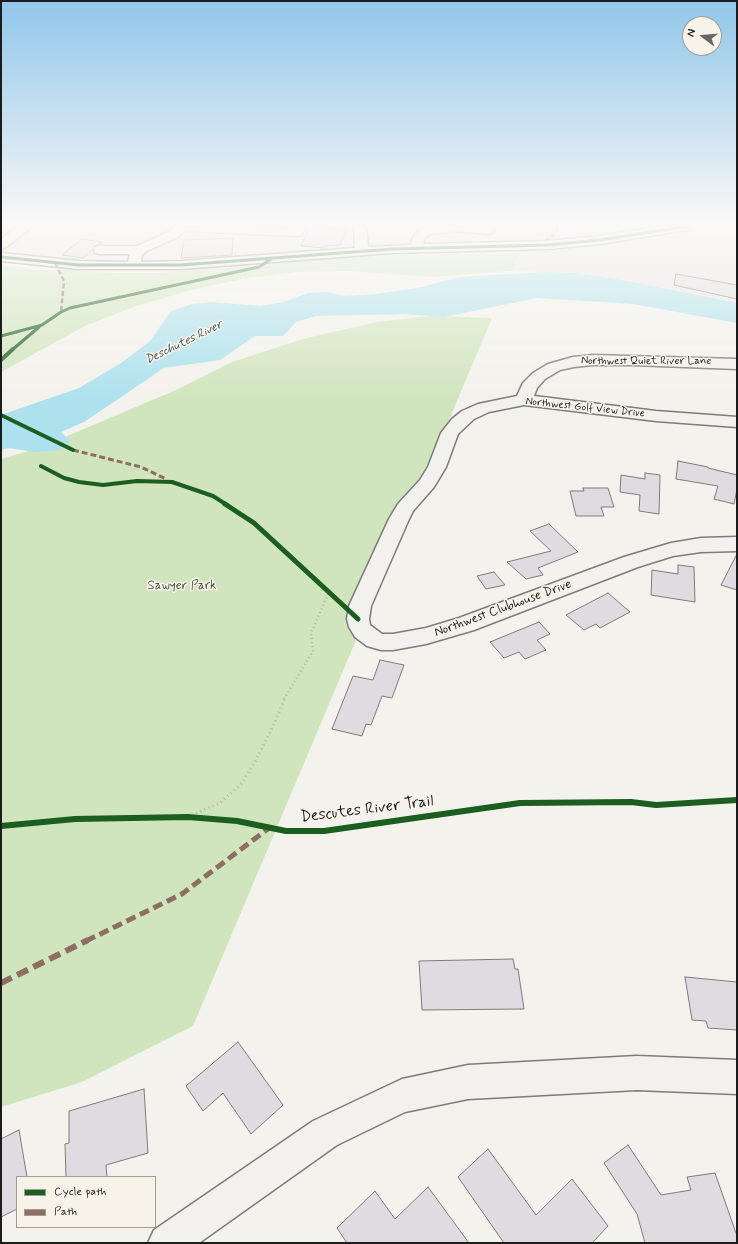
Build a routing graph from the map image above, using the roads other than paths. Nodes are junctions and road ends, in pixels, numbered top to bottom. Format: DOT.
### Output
graph roads {
  1 [pos="737,364"];
  2 [pos="524,400"];
  3 [pos="737,422"];
  4 [pos="737,544"];
  5 [pos="358,620"];
  6 [pos="737,1077"];
  7 [pos="167,1243"];
  1 -- 2 [label="street, Northwest Quiet River Lane"];
  2 -- 3 [label="street, Northwest Golf View Drive"];
  2 -- 5 [label="street, Northwest Golf View Drive"];
  4 -- 5 [label="street, Northwest Clubhouse Drive"];
  6 -- 7 [label="street"];
}
